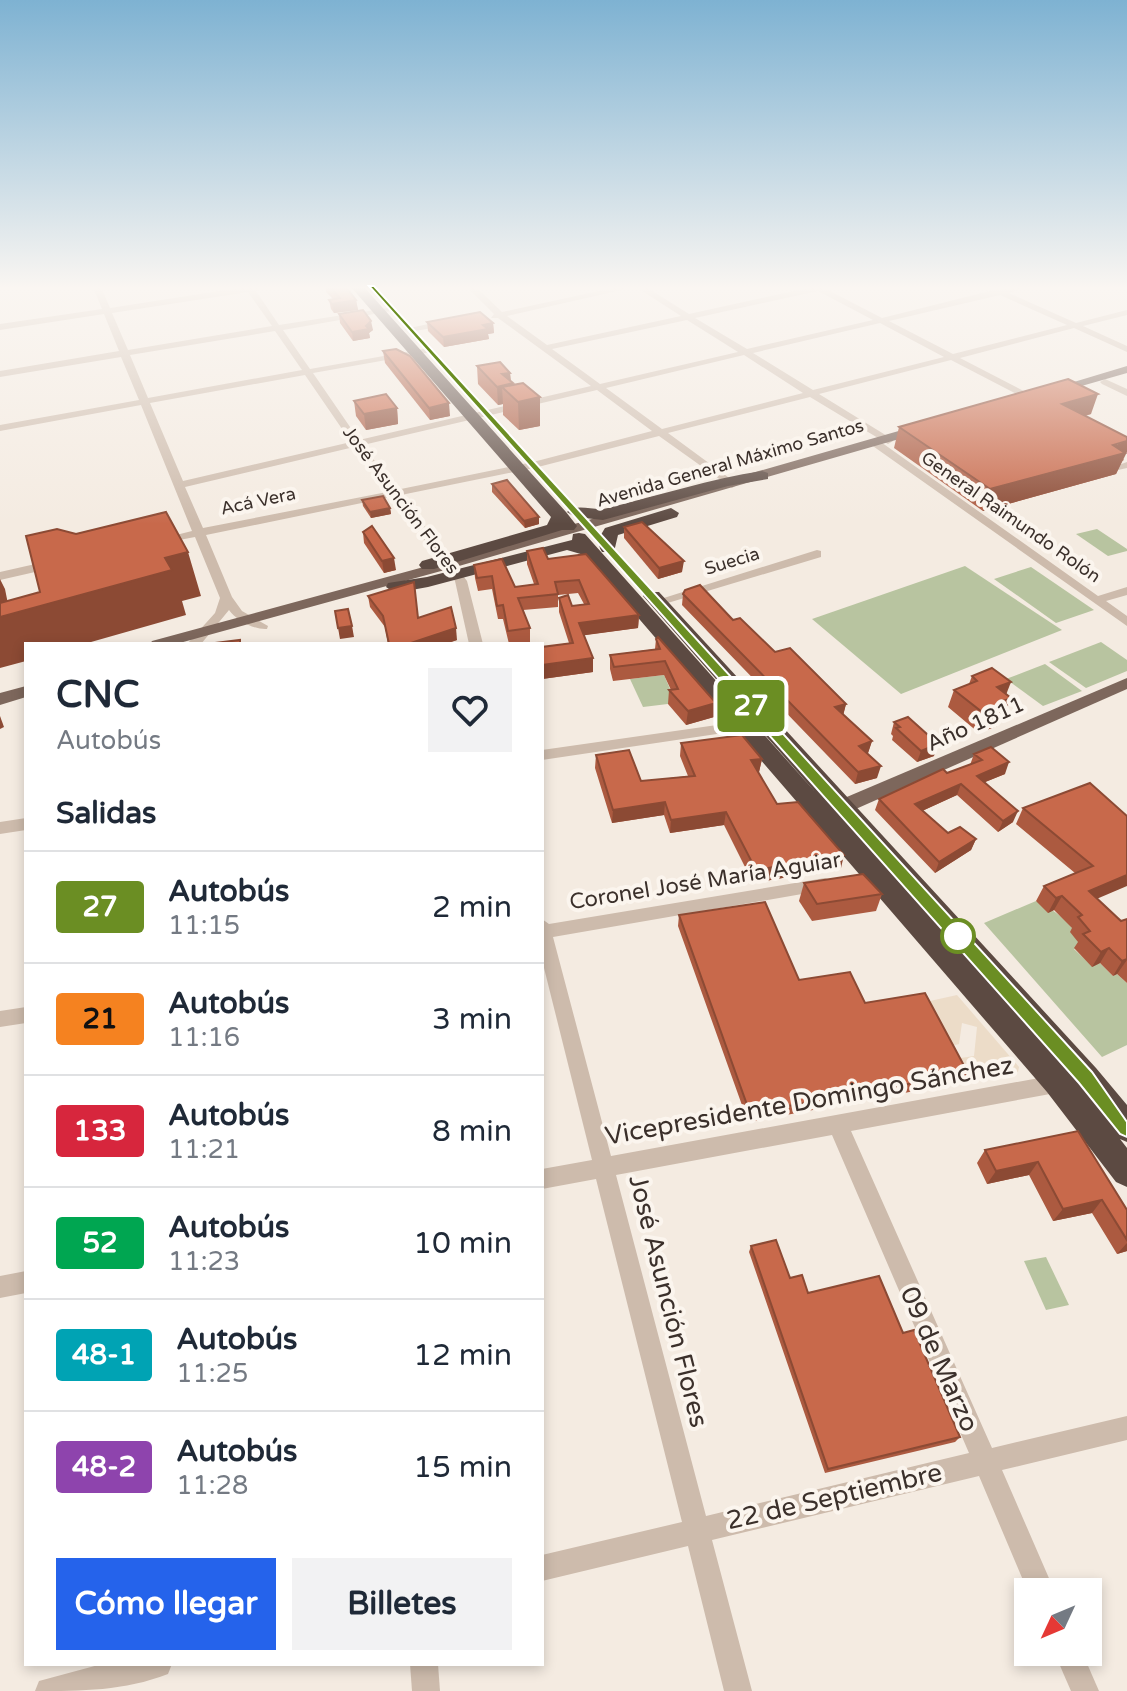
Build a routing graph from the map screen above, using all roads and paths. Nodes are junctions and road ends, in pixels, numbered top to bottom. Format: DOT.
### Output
graph roads {
  1 [pos="50,366"];
  2 [pos="129,366"];
  3 [pos="303,366"];
  4 [pos="341,366"];
  5 [pos="433,366"];
  6 [pos="569,366"];
  7 [pos="686,366"];
  8 [pos="767,366"];
  9 [pos="920,366"];
  10 [pos="964,366"];
  11 [pos="1127,369"];
  12 [pos="307,372"];
  13 [pos="0,374"];
  14 [pos="1127,376"];
  15 [pos="1105,382"];
  16 [pos="597,387"];
  17 [pos="1127,393"];
  18 [pos="812,394"];
  19 [pos="147,402"];
  20 [pos="1026,402"];
  21 [pos="479,417"];
  22 [pos="939,427"];
  23 [pos="0,428"];
  24 [pos="663,434"];
  25 [pos="883,443"];
  26 [pos="358,444"];
  27 [pos="525,466"];
  28 [pos="765,478"];
  29 [pos="730,483"];
  30 [pos="181,485"];
  31 [pos="394,491"];
  32 [pos="710,494"];
  33 [pos="583,531"];
  34 [pos="199,532"];
  35 [pos="141,545"];
  36 [pos="817,554"];
  37 [pos="64,562"];
  38 [pos="449,568"];
  39 [pos="0,576"];
  40 [pos="392,584"];
  41 [pos="1127,591"];
  42 [pos="226,598"];
  43 [pos="1096,600"];
  44 [pos="657,602"];
  45 [pos="1127,622"];
  46 [pos="254,623"];
  47 [pos="197,640"];
  48 [pos="476,642"];
  49 [pos="24,682"];
  50 [pos="1127,683"];
  51 [pos="0,688"];
  52 [pos="24,692"];
  53 [pos="0,699"];
  54 [pos="755,724"];
  55 [pos="544,755"];
  56 [pos="842,807"];
  57 [pos="24,824"];
  58 [pos="0,828"];
  59 [pos="854,880"];
  60 [pos="544,930"];
  61 [pos="544,938"];
  62 [pos="24,1015"];
  63 [pos="0,1019"];
  64 [pos="1072,1080"];
  65 [pos="838,1125"];
  66 [pos="1127,1128"];
  67 [pos="604,1165"];
  68 [pos="1127,1172"];
  69 [pos="544,1179"];
  70 [pos="24,1282"];
  71 [pos="0,1287"];
  72 [pos="1127,1428"];
  73 [pos="985,1460"];
  74 [pos="695,1529"];
  75 [pos="544,1567"];
  76 [pos="1036,1578"];
  77 [pos="152,1666"];
  78 [pos="424,1666"];
  79 [pos="1074,1666"];
  80 [pos="125,1676"];
  81 [pos="49,1691"];
  82 [pos="426,1691"];
  83 [pos="738,1691"];
  84 [pos="1085,1691"];
  1 -- 13 [label="street"];
  2 -- 19 [label="street"];
  3 -- 12 [label="street, José Asunción Flores"];
  4 -- 12 [label="street"];
  5 -- 21 [label="highway"];
  6 -- 16 [label="street"];
  7 -- 16 [label="street"];
  8 -- 18 [label="street, General Raimundo Rolón"];
  9 -- 18 [label="street, Acá Vera"];
  10 -- 20 [label="street"];
  11 -- 20 [label="main road"];
  12 -- 19 [label="street"];
  12 -- 26 [label="street, José Asunción Flores"];
  14 -- 15 [label="main road"];
  15 -- 17 [label="street"];
  15 -- 20 [label="main road"];
  16 -- 21 [label="street"];
  16 -- 24 [label="street"];
  18 -- 24 [label="street, Acá Vera"];
  18 -- 25 [label="street, General Raimundo Rolón"];
  19 -- 23 [label="street"];
  19 -- 30 [label="street"];
  21 -- 26 [label="street"];
  21 -- 27 [label="highway"];
  22 -- 25 [label="main road, Avenida General Máximo Santos"];
  24 -- 27 [label="street, Acá Vera"];
  24 -- 29 [label="street"];
  25 -- 28 [label="main road, Avenida General Máximo Santos"];
  25 -- 43 [label="street, General Raimundo Rolón"];
  26 -- 30 [label="street"];
  26 -- 31 [label="street, José Asunción Flores"];
  27 -- 31 [label="street, Acá Vera"];
  27 -- 33 [label="highway"];
  28 -- 29 [label="highway"];
  28 -- 32 [label="main road, Avenida General Máximo Santos"];
  28 -- 33 [label="highway"];
  29 -- 32 [label="main road, Avenida General Máximo Santos"];
  29 -- 33 [label="highway"];
  30 -- 34 [label="street"];
  31 -- 34 [label="street, Acá Vera"];
  31 -- 38 [label="street, José Asunción Flores"];
  32 -- 38 [label="main road, Avenida General Máximo Santos"];
  33 -- 38 [label="highway"];
  33 -- 38 [label="highway"];
  33 -- 44 [label="highway"];
  33 -- 54 [label="highway"];
  34 -- 35 [label="street, Acá Vera"];
  34 -- 42 [label="street"];
  36 -- 44 [label="street, Suecia"];
  37 -- 39 [label="street"];
  38 -- 40 [label="highway"];
  38 -- 48 [label="street, José Asunción Flores"];
  40 -- 46 [label="main road"];
  41 -- 43 [label="street"];
  42 -- 46 [label="street"];
  42 -- 47 [label="street"];
  43 -- 45 [label="street, General Raimundo Rolón"];
  44 -- 54 [label="highway"];
  46 -- 47 [label="main road"];
  49 -- 51 [label="main road"];
  50 -- 56 [label="main road, Año 1811"];
  52 -- 53 [label="main road"];
  54 -- 55 [label="street"];
  54 -- 56 [label="highway"];
  54 -- 59 [label="highway"];
  56 -- 64 [label="highway"];
  57 -- 58 [label="street"];
  59 -- 60 [label="street, Coronel José María Aguiar"];
  59 -- 64 [label="highway"];
  61 -- 67 [label="street, José Asunción Flores"];
  62 -- 63 [label="street"];
  64 -- 65 [label="street, Vicepresidente Domingo Sánchez"];
  64 -- 66 [label="highway"];
  64 -- 68 [label="highway"];
  65 -- 67 [label="street, Vicepresidente Domingo Sánchez"];
  65 -- 73 [label="street, 09 de Marzo"];
  67 -- 69 [label="street, Vicepresidente Domingo Sánchez"];
  67 -- 74 [label="street, José Asunción Flores"];
  70 -- 71 [label="street"];
  72 -- 73 [label="street, 22 de Septiembre"];
  73 -- 74 [label="street, 22 de Septiembre"];
  73 -- 76 [label="street, 09 de Marzo"];
  74 -- 75 [label="street, 22 de Septiembre"];
  74 -- 83 [label="street, José Asunción Flores"];
  77 -- 80 [label="street"];
  78 -- 82 [label="street"];
  79 -- 84 [label="street"];
  80 -- 81 [label="street"];
}
